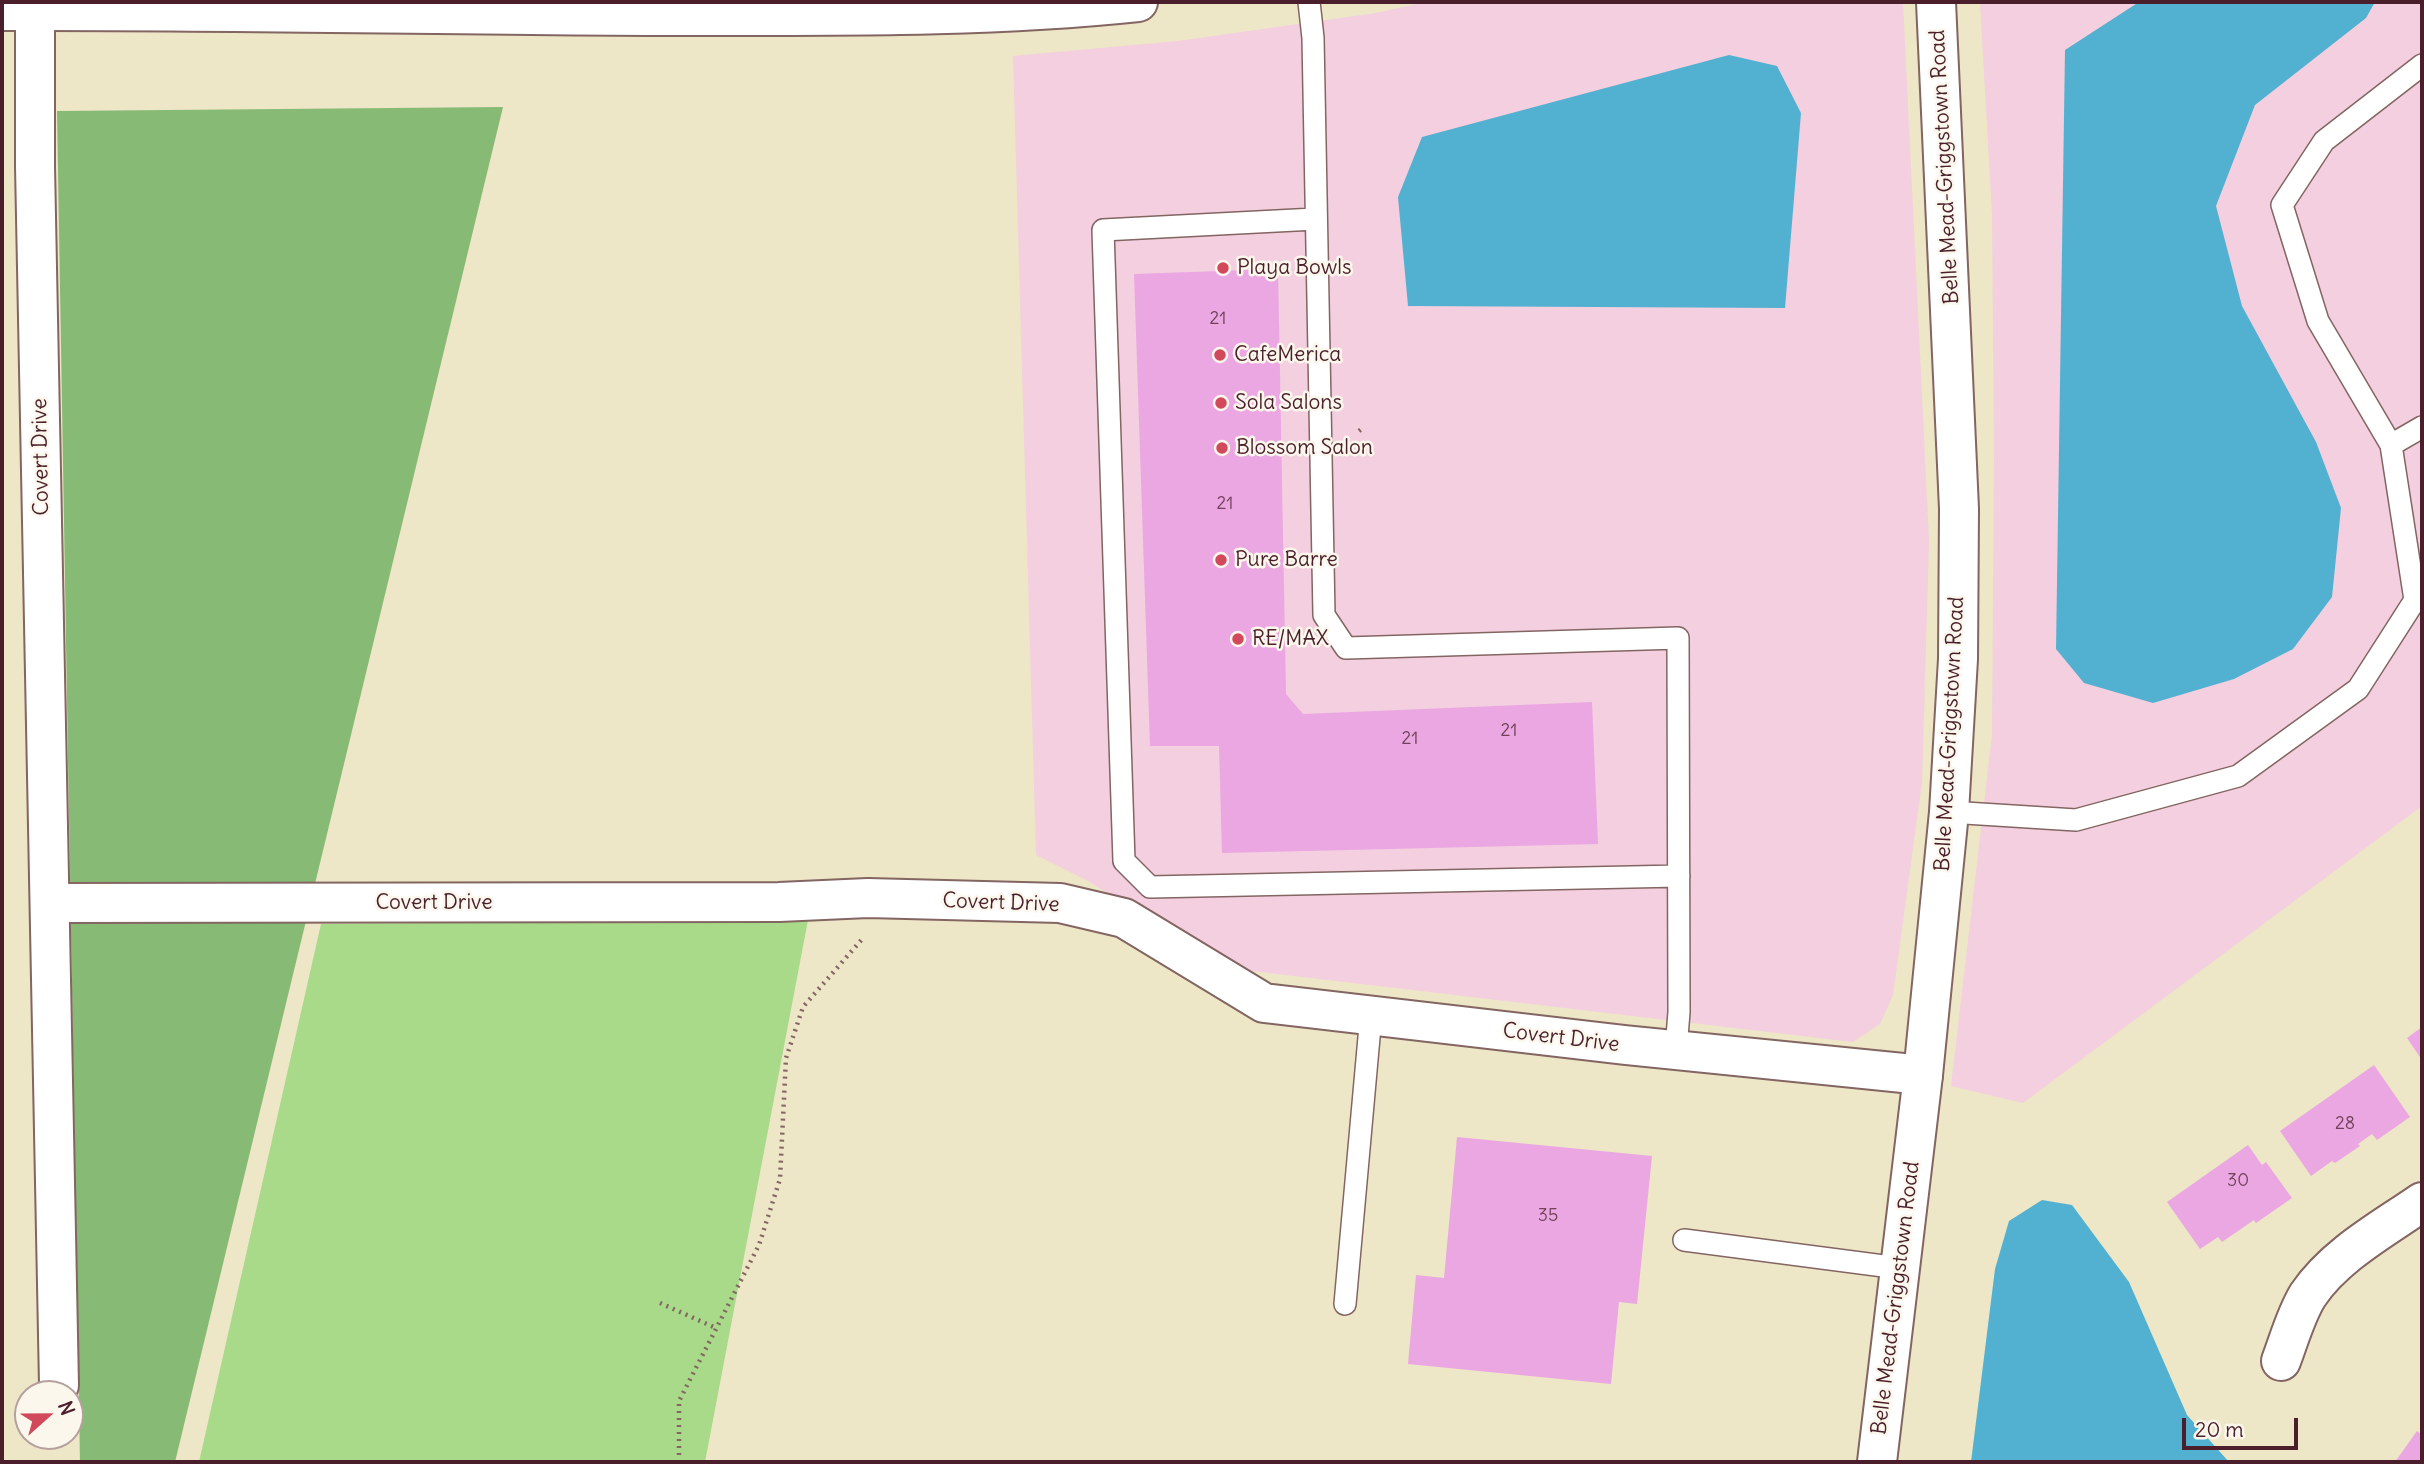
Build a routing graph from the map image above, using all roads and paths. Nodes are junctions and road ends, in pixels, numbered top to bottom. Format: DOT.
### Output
graph roads {
  1 [pos="1138,2"];
  2 [pos="1309,2"];
  3 [pos="1936,2"];
  4 [pos="18,10"];
  5 [pos="2422,65"];
  6 [pos="1315,219"];
  7 [pos="1364,427"];
  8 [pos="2422,427"];
  9 [pos="1359,431"];
  10 [pos="2391,444"];
  11 [pos="2419,600"];
  12 [pos="1949,812"];
  13 [pos="1679,876"];
  14 [pos="1150,887"];
  15 [pos="50,903"];
  16 [pos="1124,918"];
  17 [pos="866,934"];
  18 [pos="1371,1016"];
  19 [pos="1676,1049"];
  20 [pos="1923,1075"];
  21 [pos="2422,1202"];
  22 [pos="1684,1240"];
  23 [pos="1899,1268"];
  24 [pos="660,1303"];
  25 [pos="1345,1304"];
  26 [pos="716,1328"];
  27 [pos="2281,1361"];
  28 [pos="59,1380"];
  29 [pos="679,1462"];
  30 [pos="1877,1462"];
  1 -- 4 [label="main road"];
  2 -- 6 [label="lane"];
  3 -- 12 [label="main road, Belle Mead-Griggstown Road"];
  4 -- 15 [label="main road, Covert Drive"];
  5 -- 10 [label="lane"];
  6 -- 13 [label="lane"];
  6 -- 14 [label="lane"];
  7 -- 9 [label="path"];
  8 -- 10 [label="lane"];
  10 -- 11 [label="lane"];
  11 -- 12 [label="lane"];
  12 -- 20 [label="main road, Belle Mead-Griggstown Road"];
  13 -- 14 [label="lane"];
  13 -- 19 [label="lane"];
  14 -- 16 [label="lane"];
  15 -- 16 [label="main road, Covert Drive"];
  15 -- 28 [label="main road, Covert Drive"];
  16 -- 18 [label="main road, Covert Drive"];
  17 -- 26 [label="path"];
  18 -- 19 [label="main road, Covert Drive"];
  18 -- 25 [label="lane"];
  19 -- 20 [label="main road, Covert Drive"];
  20 -- 23 [label="main road, Belle Mead-Griggstown Road"];
  21 -- 27 [label="main road"];
  22 -- 23 [label="lane"];
  23 -- 30 [label="main road, Belle Mead-Griggstown Road"];
  24 -- 26 [label="path"];
  26 -- 29 [label="path"];
}
